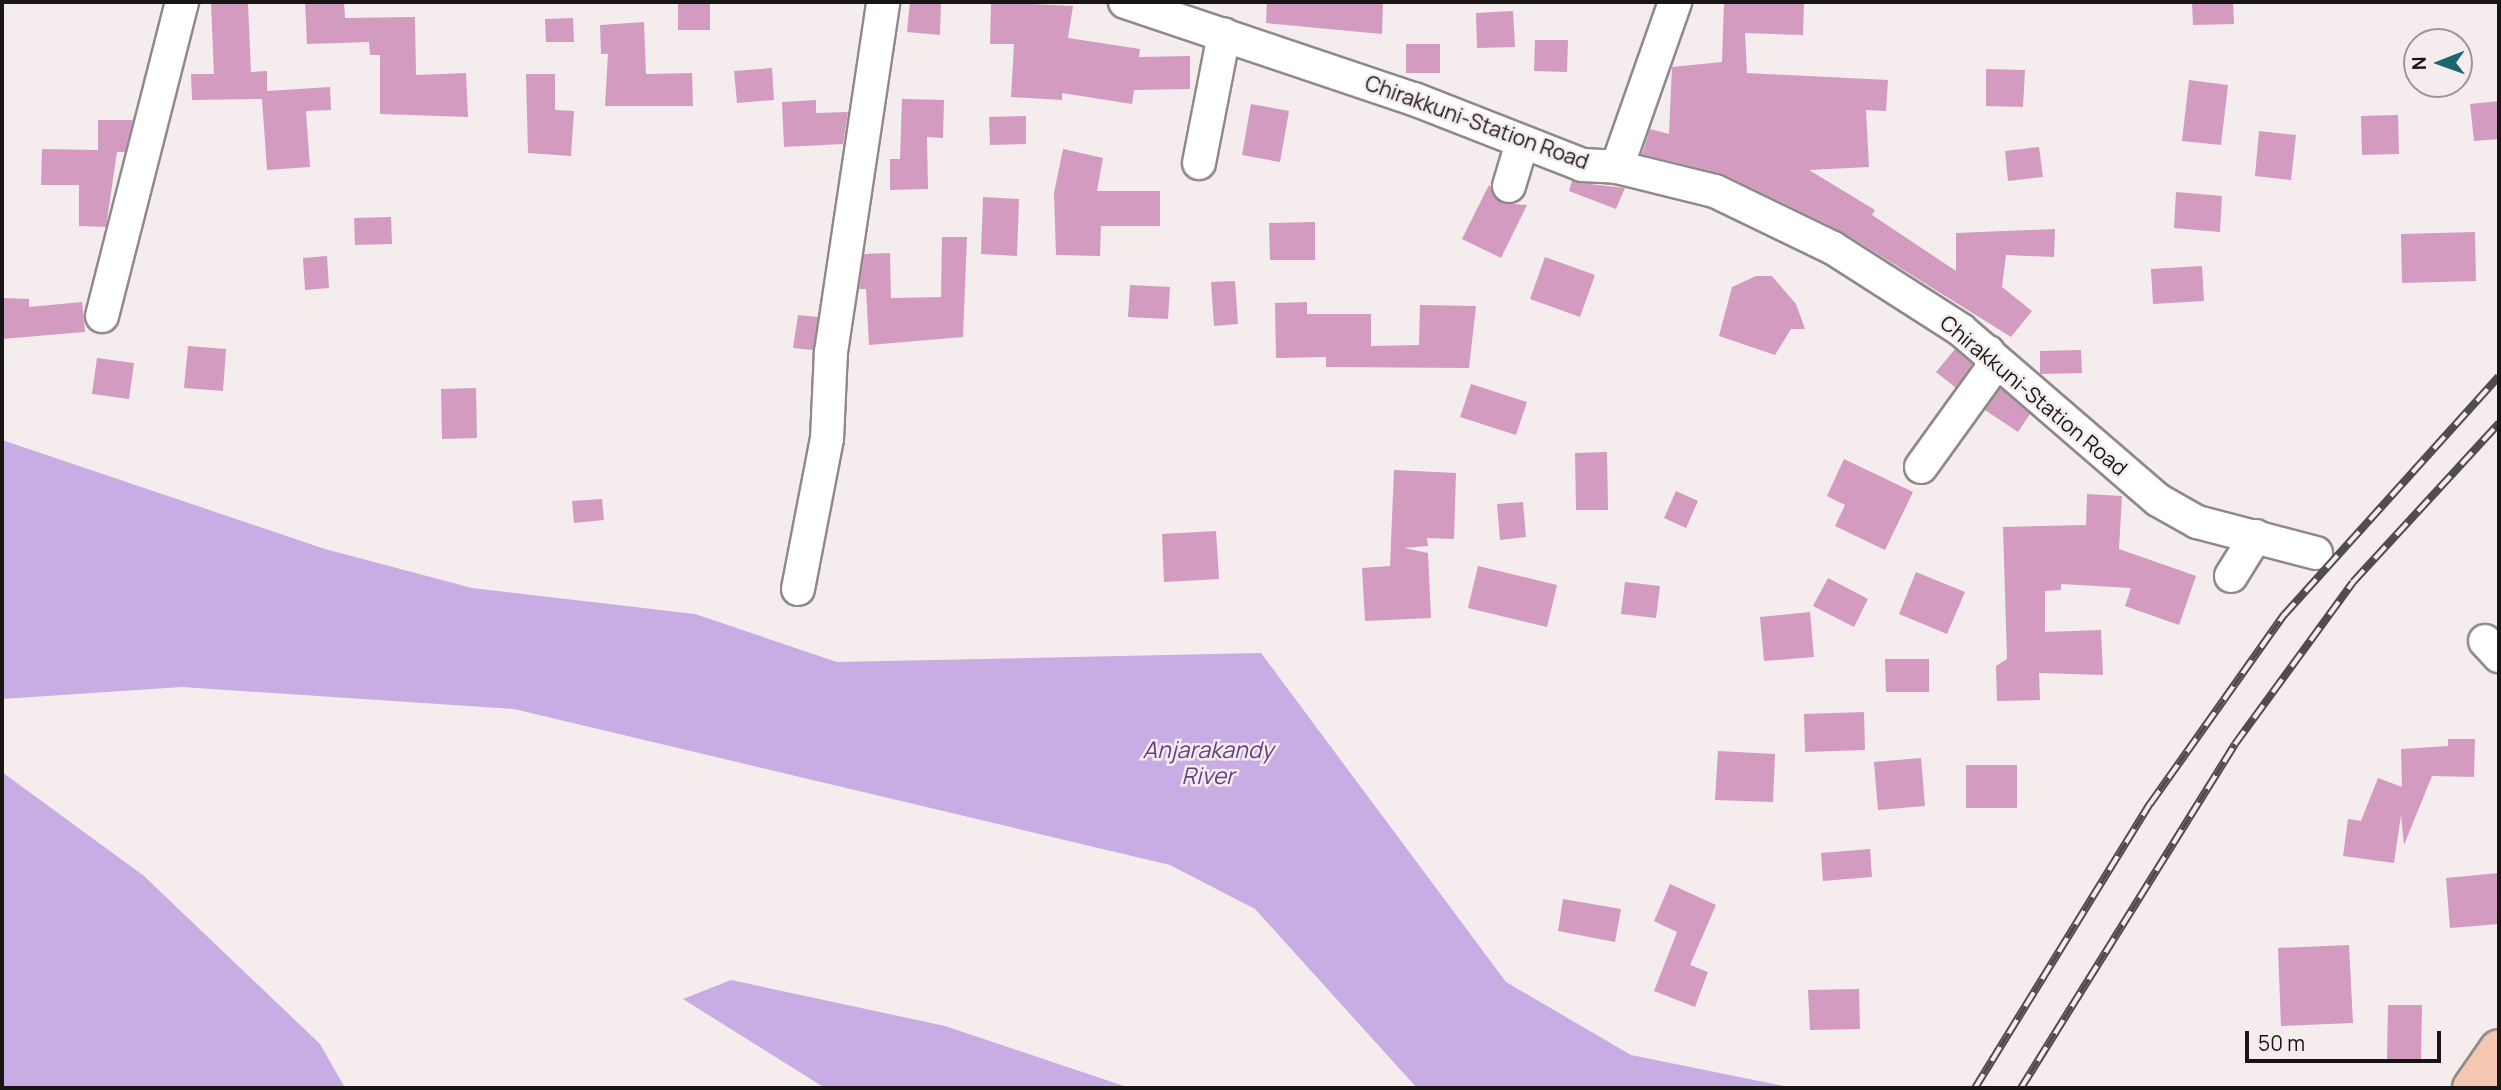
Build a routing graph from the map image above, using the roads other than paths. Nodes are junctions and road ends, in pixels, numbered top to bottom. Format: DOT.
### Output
graph roads {
  1 [pos="182,2"];
  2 [pos="883,2"];
  3 [pos="1125,2"];
  4 [pos="1675,2"];
  5 [pos="1224,34"];
  6 [pos="1522,143"];
  7 [pos="1199,163"];
  8 [pos="1617,167"];
  9 [pos="1510,186"];
  10 [pos="102,316"];
  11 [pos="1988,352"];
  12 [pos="1921,467"];
  13 [pos="2256,536"];
  14 [pos="2316,553"];
  15 [pos="2231,576"];
  16 [pos="798,589"];
  17 [pos="2499,1049"];
  18 [pos="2472,1088"];
  1 -- 10 [label="street"];
  2 -- 16 [label="street"];
  3 -- 5 [label="street, Chirakkuni-Station Road"];
  4 -- 8 [label="street"];
  5 -- 6 [label="street, Chirakkuni-Station Road"];
  5 -- 7 [label="street"];
  6 -- 8 [label="street, Chirakkuni-Station Road"];
  6 -- 9 [label="street"];
  8 -- 11 [label="street, Chirakkuni-Station Road"];
  11 -- 12 [label="street"];
  11 -- 13 [label="street, Chirakkuni-Station Road"];
  13 -- 14 [label="street, Chirakkuni-Station Road"];
  13 -- 15 [label="street"];
  17 -- 18 [label="main road"];
}
